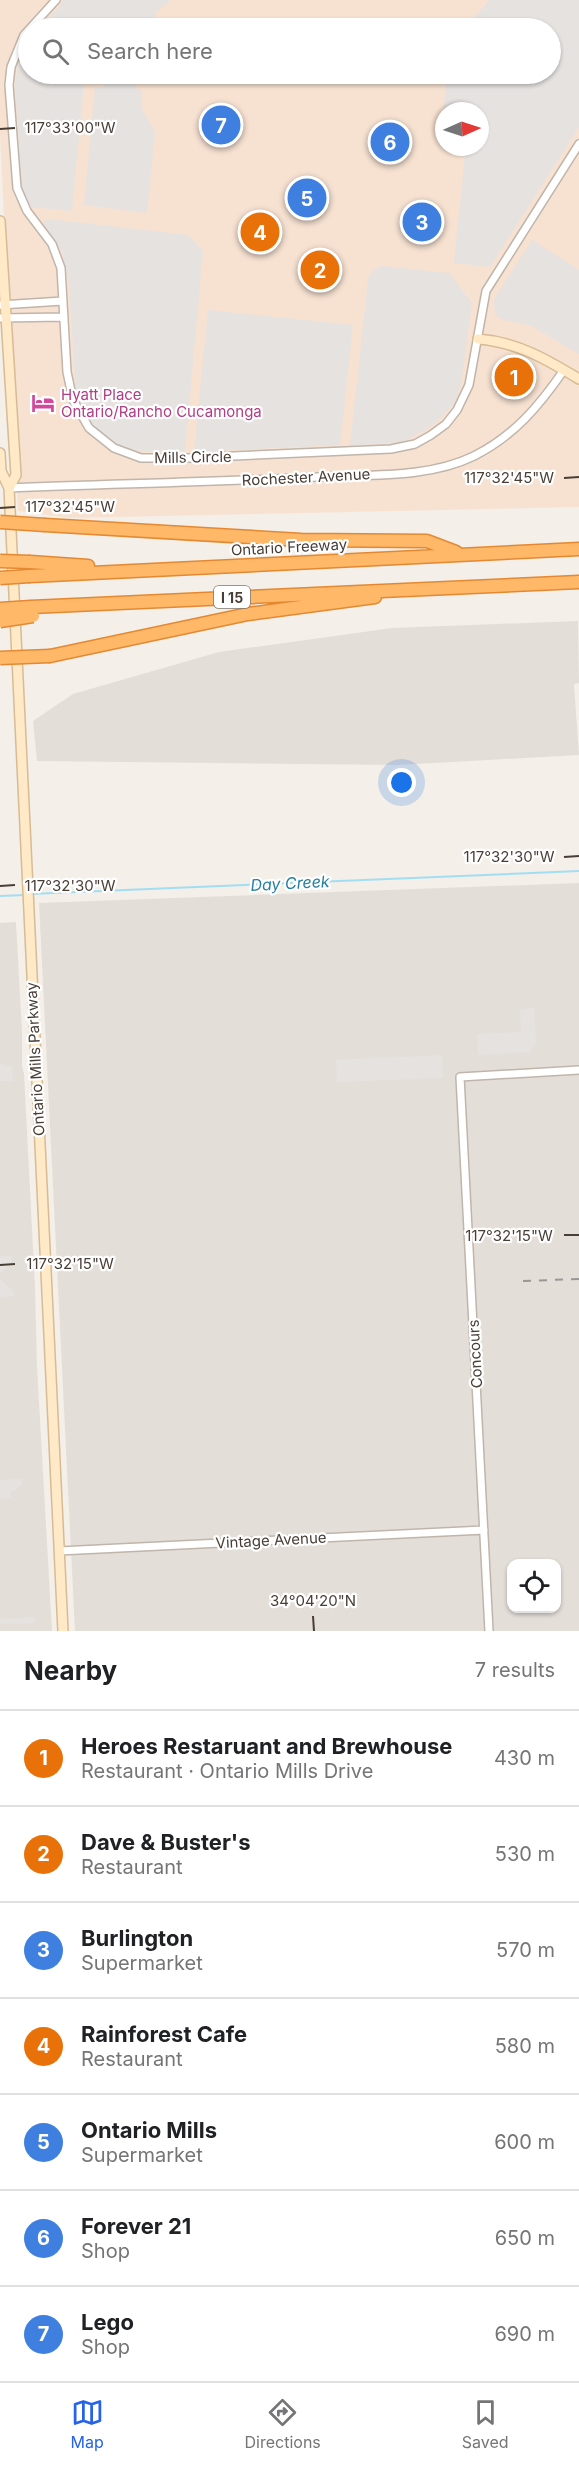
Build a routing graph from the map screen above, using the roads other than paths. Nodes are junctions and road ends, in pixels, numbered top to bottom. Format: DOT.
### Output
graph roads {
  1 [pos="56,0"];
  2 [pos="40,18"];
  3 [pos="18,50"];
  4 [pos="579,144"];
  5 [pos="0,221"];
  6 [pos="63,301"];
  7 [pos="2,305"];
  8 [pos="64,317"];
  9 [pos="3,318"];
  10 [pos="478,339"];
  11 [pos="564,370"];
  12 [pos="579,379"];
  13 [pos="0,453"];
  14 [pos="9,488"];
  15 [pos="0,522"];
  16 [pos="579,549"];
  17 [pos="459,554"];
  18 [pos="0,561"];
  19 [pos="137,570"];
  20 [pos="0,578"];
  21 [pos="579,582"];
  22 [pos="433,588"];
  23 [pos="0,609"];
  24 [pos="32,611"];
  25 [pos="0,621"];
  26 [pos="0,658"];
  27 [pos="579,1070"];
  28 [pos="484,1530"];
  29 [pos="59,1551"];
  30 [pos="63,1631"];
  31 [pos="489,1631"];
  1 -- 2 [label="street, Mills Circle"];
  3 -- 6 [label="street, Mills Circle"];
  4 -- 10 [label="street, Mills Circle"];
  5 -- 7 [label="main road, Ontario Mills Parkway"];
  6 -- 7 [label="street"];
  6 -- 8 [label="street, Mills Circle"];
  7 -- 9 [label="main road, Ontario Mills Parkway"];
  8 -- 9 [label="street"];
  8 -- 10 [label="street, Mills Circle"];
  9 -- 14 [label="main road, Ontario Mills Parkway"];
  10 -- 11 [label="main road"];
  11 -- 12 [label="main road"];
  11 -- 14 [label="street, Rochester Avenue"];
  13 -- 14 [label="main road, Ontario Mills Parkway"];
  14 -- 29 [label="main road, Ontario Mills Parkway"];
  15 -- 17 [label="highway, bridge"];
  16 -- 17 [label="highway, Ontario Freeway / I 15"];
  17 -- 19 [label="highway, Ontario Freeway / I 15"];
  18 -- 19 [label="highway, bridge"];
  19 -- 20 [label="highway, Ontario Freeway / I 15, bridge"];
  21 -- 22 [label="highway, I 15"];
  22 -- 24 [label="highway, I 15"];
  22 -- 26 [label="highway, bridge"];
  23 -- 24 [label="highway, I 15, bridge"];
  24 -- 25 [label="highway, bridge"];
  27 -- 28 [label="street, Concours"];
  28 -- 29 [label="street, Vintage Avenue"];
  28 -- 31 [label="street, Concours"];
  29 -- 30 [label="main road, Ontario Mills Parkway"];
}
